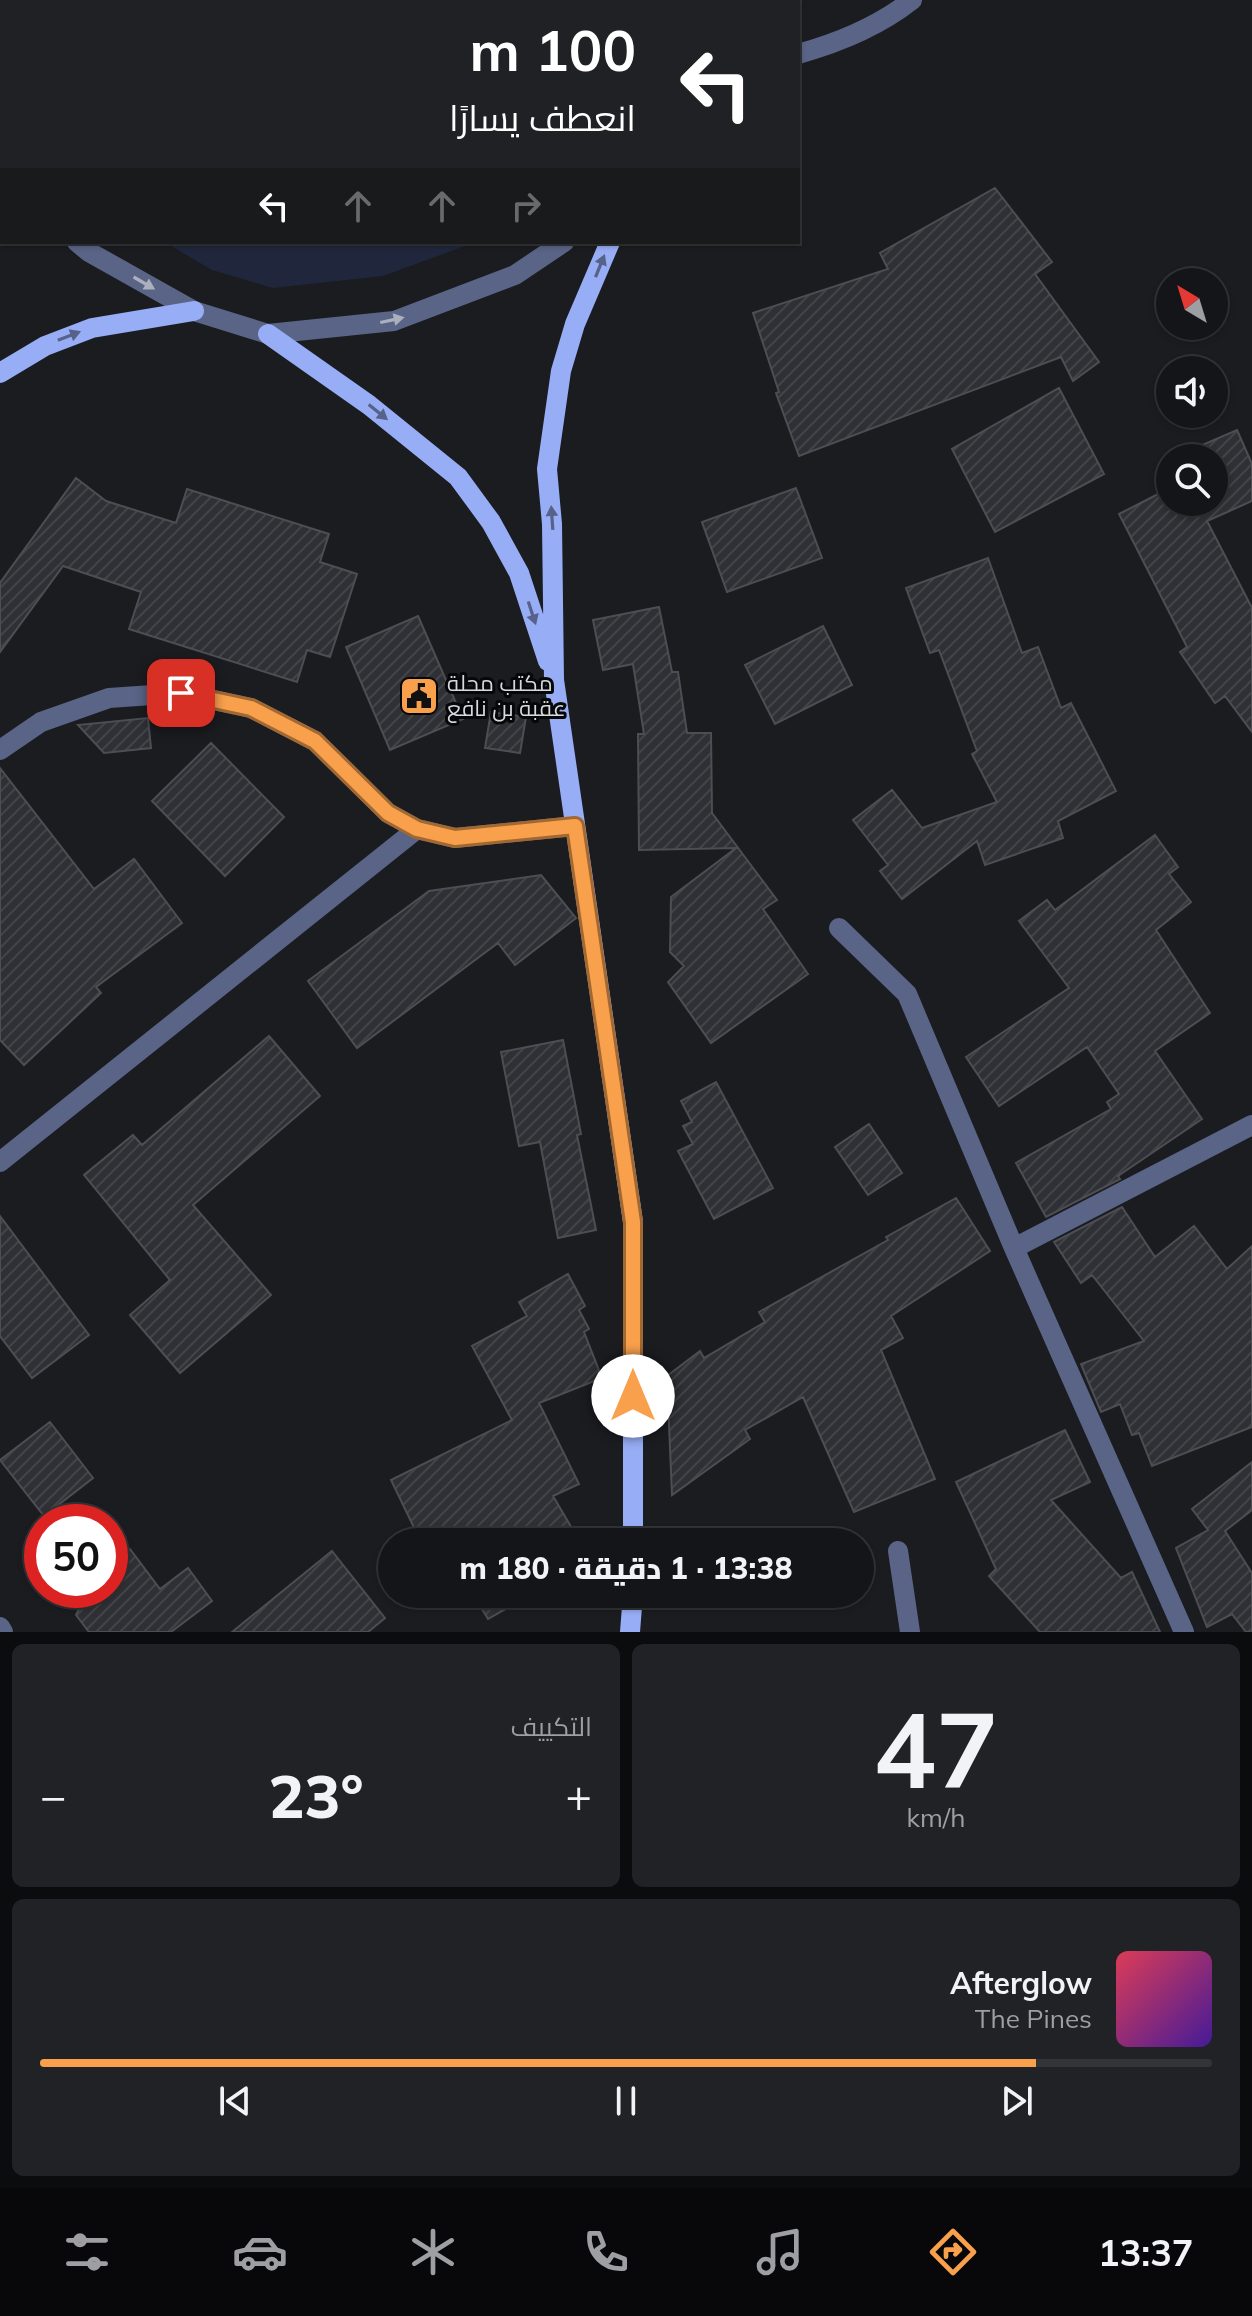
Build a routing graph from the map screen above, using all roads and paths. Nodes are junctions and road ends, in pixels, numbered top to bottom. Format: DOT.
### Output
graph roads {
  1 [pos="912,0"];
  2 [pos="800,53"];
  3 [pos="79,244"];
  4 [pos="561,244"];
  5 [pos="609,244"];
  6 [pos="194,311"];
  7 [pos="268,334"];
  8 [pos="0,373"];
  9 [pos="554,680"];
  10 [pos="0,750"];
  11 [pos="575,826"];
  12 [pos="417,829"];
  13 [pos="839,928"];
  14 [pos="1252,1125"];
  15 [pos="0,1162"];
  16 [pos="1014,1248"];
  17 [pos="633,1528"];
  18 [pos="898,1551"];
  19 [pos="632,1608"];
  20 [pos="630,1632"];
  21 [pos="910,1632"];
  22 [pos="1184,1632"];
  1 -- 2 [label="street"];
  3 -- 6 [label="street, one-way"];
  7 -- 4 [label="street, one-way"];
  9 -- 5 [label="main road, one-way"];
  6 -- 7 [label="street"];
  8 -- 6 [label="main road, one-way"];
  7 -- 9 [label="main road, one-way"];
  9 -- 11 [label="main road"];
  10 -- 12 [label="street"];
  11 -- 12 [label="street"];
  11 -- 17 [label="main road"];
  12 -- 15 [label="street"];
  13 -- 16 [label="street"];
  14 -- 16 [label="street"];
  16 -- 22 [label="street"];
  18 -- 21 [label="street"];
  19 -- 20 [label="main road"];
}
